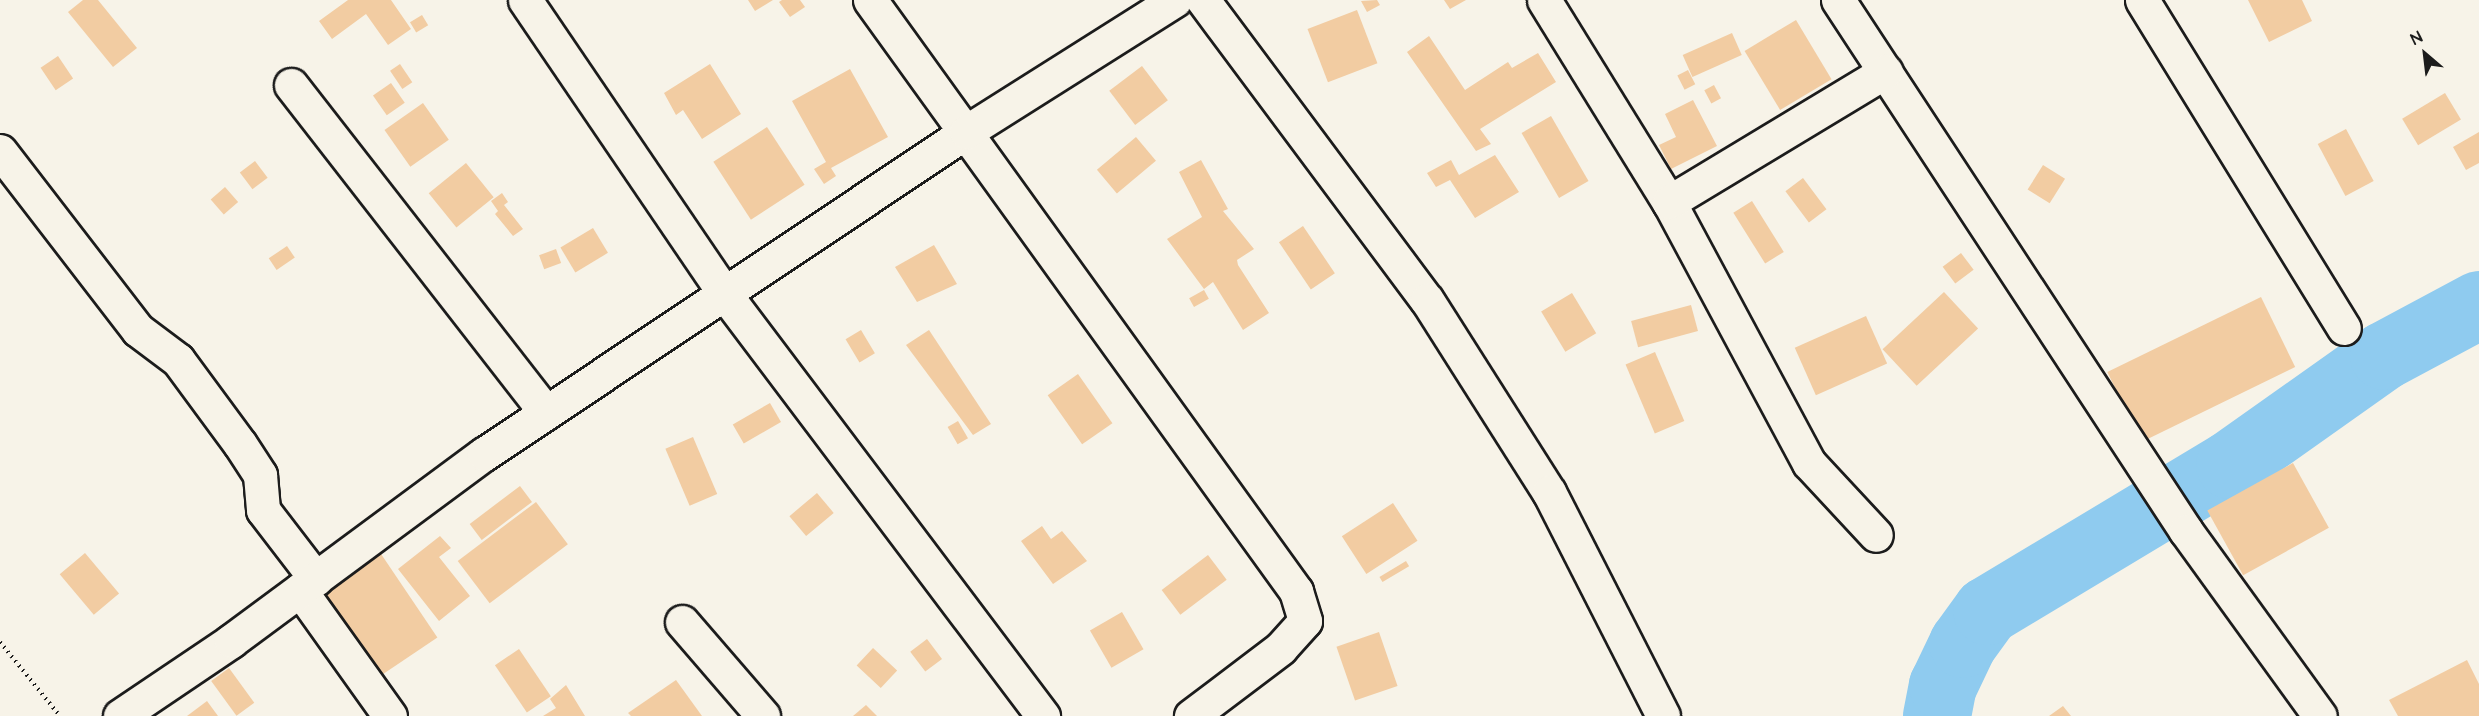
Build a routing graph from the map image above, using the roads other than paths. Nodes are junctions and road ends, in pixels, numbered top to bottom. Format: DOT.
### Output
graph roads {
  1 [pos="525,0"];
  2 [pos="870,0"];
  3 [pos="1175,0"];
  4 [pos="1203,0"];
  5 [pos="1544,0"];
  6 [pos="1838,0"];
  7 [pos="2142,0"];
  8 [pos="1886,71"];
  9 [pos="291,85"];
  10 [pos="966,132"];
  11 [pos="0,151"];
  12 [pos="1669,202"];
  13 [pos="724,293"];
  14 [pos="2344,328"];
  15 [pos="546,412"];
  16 [pos="1876,535"];
  17 [pos="308,584"];
  18 [pos="682,622"];
  19 [pos="1207,711"];
  20 [pos="120,716"];
  21 [pos="390,716"];
  22 [pos="763,716"];
  23 [pos="1043,716"];
  24 [pos="1663,716"];
  25 [pos="2320,716"];
  1 -- 13 [label="street"];
  2 -- 10 [label="street"];
  3 -- 10 [label="street"];
  4 -- 24 [label="street"];
  5 -- 12 [label="street"];
  6 -- 8 [label="street"];
  7 -- 14 [label="street"];
  8 -- 12 [label="street"];
  8 -- 25 [label="street"];
  9 -- 15 [label="street"];
  10 -- 13 [label="street"];
  10 -- 19 [label="street"];
  11 -- 17 [label="street"];
  12 -- 16 [label="street"];
  13 -- 15 [label="street"];
  13 -- 23 [label="street"];
  15 -- 17 [label="street"];
  17 -- 20 [label="street"];
  17 -- 21 [label="street"];
  18 -- 22 [label="street"];
}
